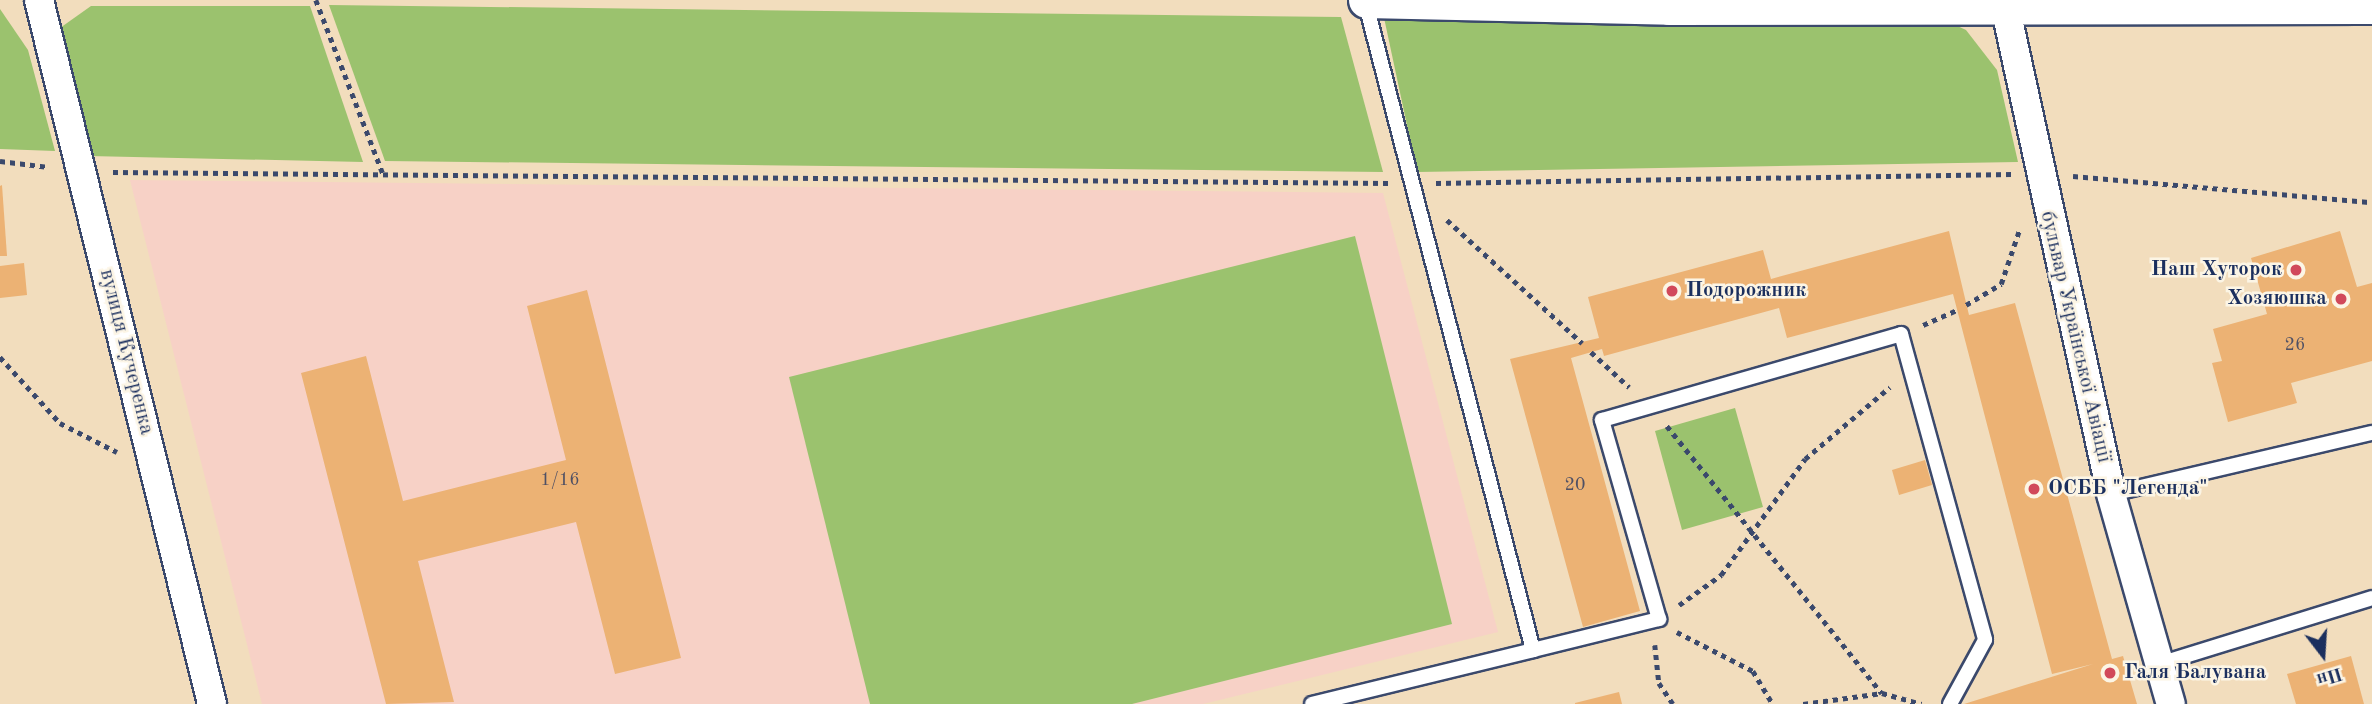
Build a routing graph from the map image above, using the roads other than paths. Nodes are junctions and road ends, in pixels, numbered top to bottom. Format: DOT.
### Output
graph roads {
  1 [pos="39,0"];
  2 [pos="1365,0"];
  3 [pos="2118,2"];
  4 [pos="1669,4"];
  5 [pos="2006,6"];
  6 [pos="2372,6"];
  7 [pos="2372,433"];
  8 [pos="2111,494"];
  9 [pos="2372,598"];
  10 [pos="1533,650"];
  11 [pos="2160,664"];
  12 [pos="212,704"];
  13 [pos="1312,704"];
  14 [pos="1950,704"];
  15 [pos="2171,704"];
  1 -- 12 [label="street, вулиця Кучеренка"];
  2 -- 4 [label="street"];
  2 -- 10 [label="lane"];
  3 -- 5 [label="street"];
  3 -- 6 [label="street"];
  4 -- 5 [label="street"];
  5 -- 8 [label="street, бульвар Української Авіації"];
  7 -- 8 [label="lane"];
  8 -- 11 [label="street, бульвар Української Авіації"];
  9 -- 11 [label="lane"];
  10 -- 13 [label="lane"];
  10 -- 14 [label="lane"];
  11 -- 15 [label="street, бульвар Української Авіації"];
}
